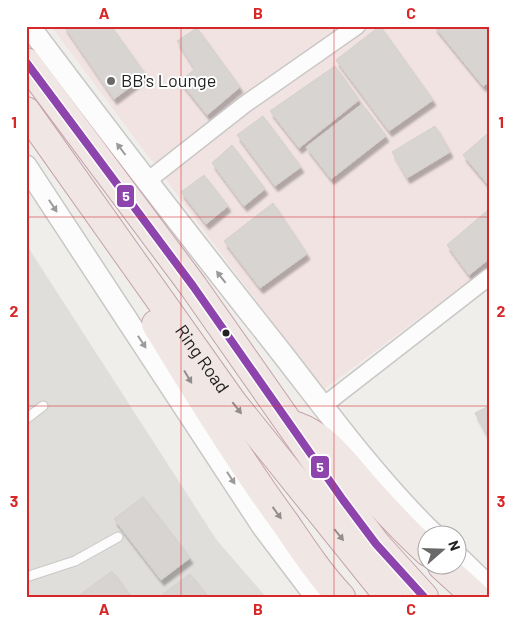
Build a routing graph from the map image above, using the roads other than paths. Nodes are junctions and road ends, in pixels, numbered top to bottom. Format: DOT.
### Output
graph roads {
  1 [pos="29,26"];
  2 [pos="357,26"];
  3 [pos="26,62"];
  4 [pos="26,111"];
  5 [pos="26,166"];
  6 [pos="146,182"];
  7 [pos="98,211"];
  8 [pos="489,277"];
  9 [pos="43,406"];
  10 [pos="323,406"];
  11 [pos="26,419"];
  12 [pos="287,423"];
  13 [pos="426,526"];
  14 [pos="118,537"];
  15 [pos="418,542"];
  16 [pos="468,567"];
  17 [pos="453,576"];
  18 [pos="26,577"];
  19 [pos="489,587"];
  20 [pos="316,597"];
  21 [pos="341,597"];
  22 [pos="389,597"];
  23 [pos="424,597"];
  24 [pos="476,597"];
  6 -- 1 [label="street, one-way"];
  2 -- 6 [label="street"];
  3 -- 12 [label="highway, Ring Road"];
  4 -- 7 [label="highway, Ring Road"];
  5 -- 20 [label="street, one-way"];
  10 -- 6 [label="street, one-way"];
  7 -- 21 [label="highway, one-way"];
  7 -- 22 [label="highway, Ring Road, one-way"];
  8 -- 10 [label="street"];
  9 -- 11 [label="lane"];
  10 -- 13 [label="street"];
  12 -- 15 [label="highway"];
  12 -- 23 [label="highway, Ring Road"];
  14 -- 18 [label="lane"];
  16 -- 19 [label="street"];
  17 -- 24 [label="highway"];
}
